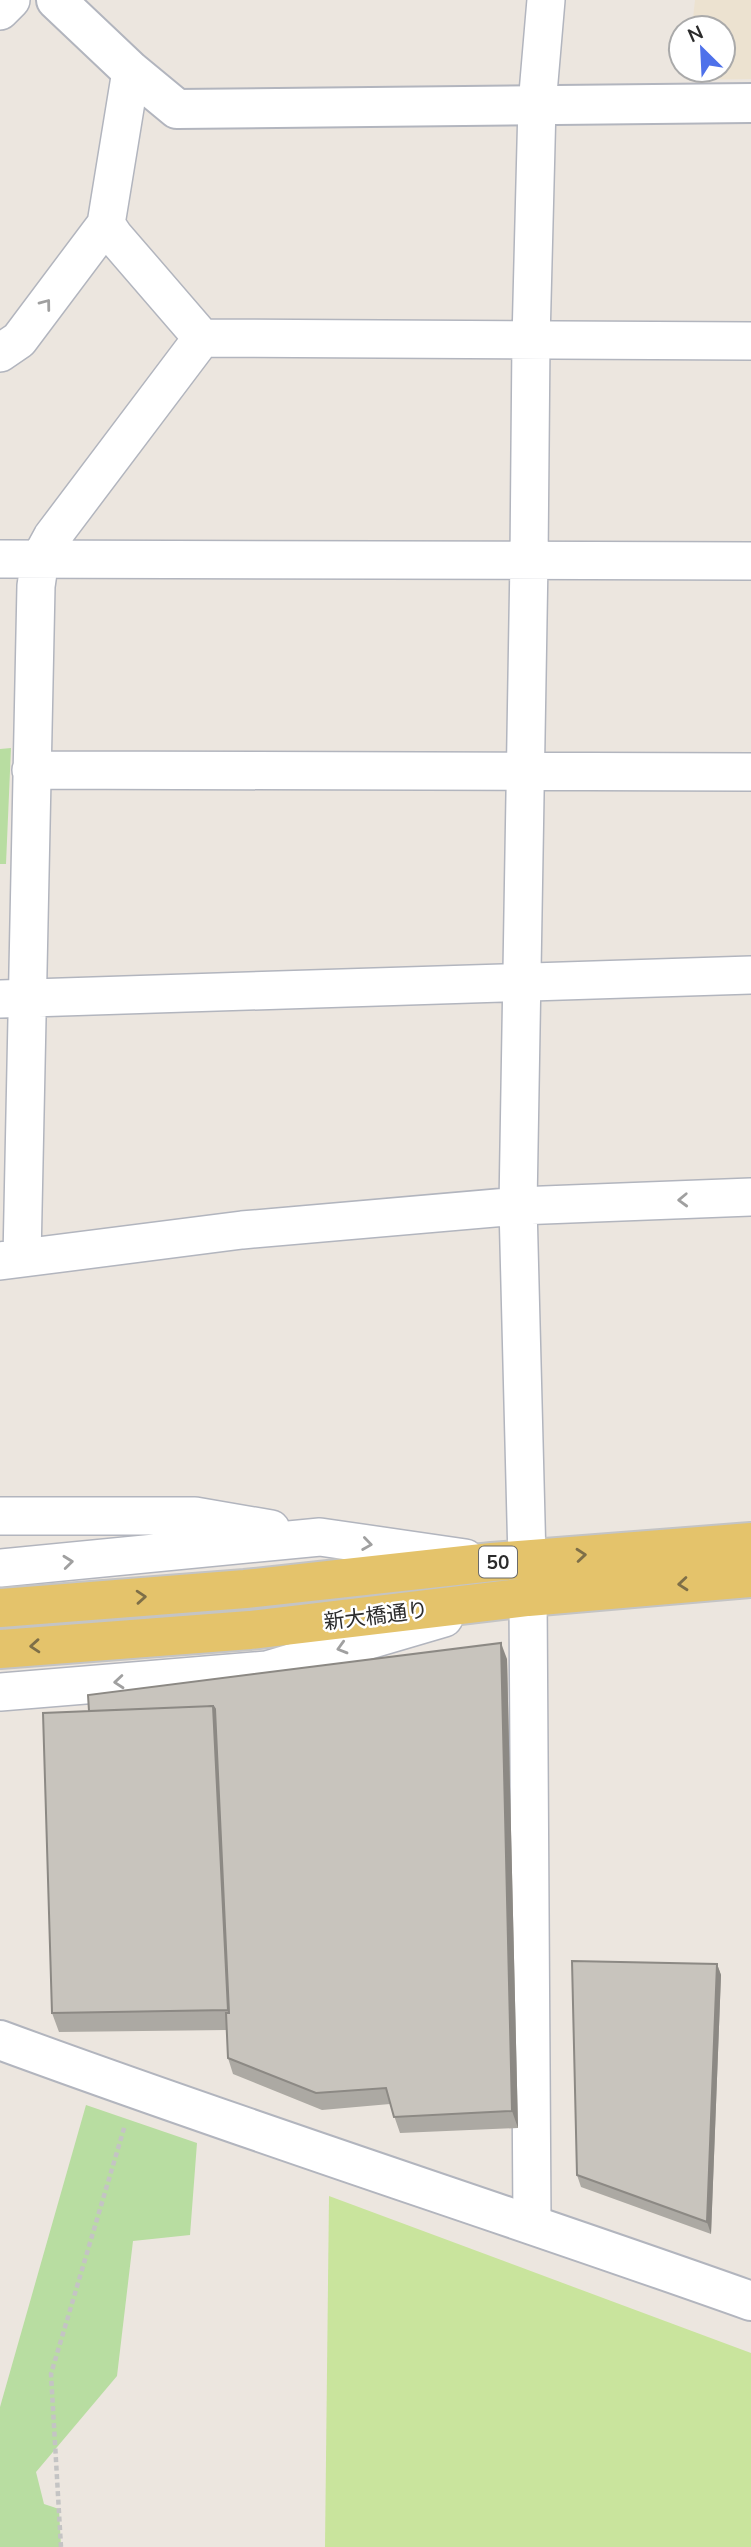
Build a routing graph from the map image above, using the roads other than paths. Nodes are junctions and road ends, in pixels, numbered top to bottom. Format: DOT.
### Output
graph roads {
  1 [pos="11,0"];
  2 [pos="55,0"];
  3 [pos="546,0"];
  4 [pos="0,11"];
  5 [pos="131,71"];
  6 [pos="751,103"];
  7 [pos="537,105"];
  8 [pos="106,224"];
  9 [pos="202,338"];
  10 [pos="531,340"];
  11 [pos="751,341"];
  12 [pos="0,353"];
  13 [pos="0,559"];
  14 [pos="40,559"];
  15 [pos="529,560"];
  16 [pos="751,561"];
  17 [pos="31,770"];
  18 [pos="525,771"];
  19 [pos="751,772"];
  20 [pos="751,975"];
  21 [pos="522,982"];
  22 [pos="13,998"];
  23 [pos="751,1197"];
  24 [pos="518,1206"];
  25 [pos="11,1259"];
  26 [pos="0,1516"];
  27 [pos="320,1537"];
  28 [pos="751,1542"];
  29 [pos="0,1568"];
  30 [pos="751,1578"];
  31 [pos="512,1580"];
  32 [pos="0,1608"];
  33 [pos="0,1649"];
  34 [pos="0,1692"];
  35 [pos="0,2040"];
  36 [pos="532,2223"];
  37 [pos="751,2301"];
  1 -- 4 [label="street"];
  2 -- 5 [label="street"];
  3 -- 7 [label="street"];
  5 -- 7 [label="street"];
  5 -- 8 [label="street"];
  6 -- 7 [label="street"];
  7 -- 10 [label="street"];
  8 -- 9 [label="street"];
  12 -- 8 [label="street, one-way"];
  9 -- 10 [label="street"];
  9 -- 14 [label="street"];
  10 -- 11 [label="street"];
  10 -- 15 [label="street"];
  13 -- 14 [label="street"];
  14 -- 15 [label="street"];
  14 -- 17 [label="street"];
  15 -- 16 [label="street"];
  15 -- 18 [label="street"];
  17 -- 18 [label="street"];
  17 -- 22 [label="street"];
  18 -- 19 [label="street"];
  18 -- 21 [label="street"];
  20 -- 21 [label="street"];
  21 -- 22 [label="street"];
  21 -- 24 [label="street"];
  22 -- 25 [label="street"];
  23 -- 24 [label="street, one-way"];
  24 -- 25 [label="street"];
  24 -- 31 [label="street"];
  26 -- 27 [label="street"];
  29 -- 27 [label="street, one-way"];
  27 -- 31 [label="street, one-way"];
  31 -- 28 [label="main road, 新大橋通り / 50, one-way"];
  30 -- 31 [label="main road, 新大橋通り / 50, one-way"];
  32 -- 31 [label="main road, 新大橋通り / 50, one-way"];
  31 -- 33 [label="main road, 新大橋通り / 50, one-way"];
  31 -- 34 [label="street, one-way"];
  31 -- 36 [label="street"];
  35 -- 36 [label="street"];
  36 -- 37 [label="street"];
}
